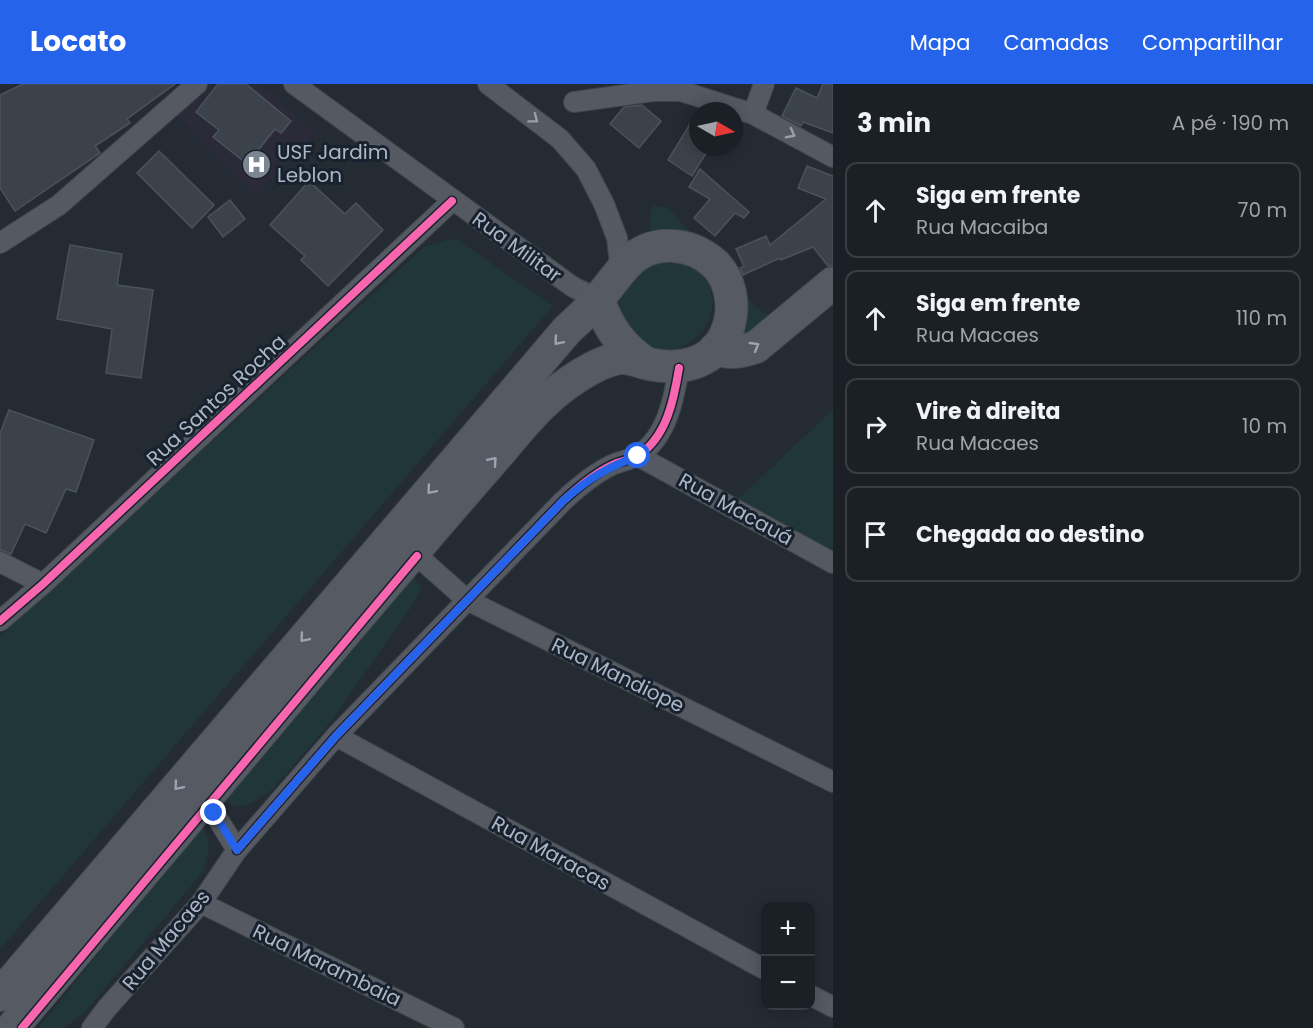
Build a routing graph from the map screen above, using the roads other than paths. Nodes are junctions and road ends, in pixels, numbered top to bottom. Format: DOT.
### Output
graph roads {
  1 [pos="197,84"];
  2 [pos="294,84"];
  3 [pos="488,84"];
  4 [pos="764,84"];
  5 [pos="574,102"];
  6 [pos="753,114"];
  7 [pos="833,157"];
  8 [pos="452,201"];
  9 [pos="0,243"];
  10 [pos="621,272"];
  11 [pos="833,283"];
  12 [pos="598,299"];
  13 [pos="715,349"];
  14 [pos="646,363"];
  15 [pos="679,368"];
  16 [pos="638,456"];
  17 [pos="413,552"];
  18 [pos="0,562"];
  19 [pos="833,563"];
  20 [pos="44,584"];
  21 [pos="467,600"];
  22 [pos="0,621"];
  23 [pos="336,736"];
  24 [pos="833,782"];
  25 [pos="204,802"];
  26 [pos="237,850"];
  27 [pos="201,903"];
  28 [pos="761,968"];
  29 [pos="0,994"];
  30 [pos="815,998"];
  31 [pos="833,1007"];
  32 [pos="12,1028"];
  33 [pos="92,1028"];
  34 [pos="454,1028"];
  1 -- 9 [label="street"];
  2 -- 8 [label="street, Rua Militar"];
  3 -- 10 [label="street, one-way"];
  4 -- 6 [label="street"];
  5 -- 6 [label="street"];
  6 -- 7 [label="street, one-way"];
  8 -- 12 [label="street, Rua Militar"];
  8 -- 20 [label="street, Rua Santos Rocha"];
  10 -- 12 [label="main road"];
  10 -- 13 [label="main road"];
  13 -- 11 [label="main road, one-way"];
  12 -- 14 [label="main road"];
  12 -- 29 [label="main road, one-way"];
  13 -- 15 [label="main road"];
  14 -- 15 [label="main road"];
  17 -- 14 [label="main road, one-way"];
  15 -- 16 [label="street"];
  16 -- 19 [label="street, Rua Macauá"];
  16 -- 21 [label="street, Rua Macaes"];
  17 -- 21 [label="street, Rua Mandiope"];
  17 -- 25 [label="main road"];
  18 -- 20 [label="street"];
  20 -- 22 [label="street, Rua Santos Rocha"];
  21 -- 23 [label="street, Rua Macaes"];
  21 -- 24 [label="street, Rua Mandiope"];
  23 -- 26 [label="street, Rua Macaes"];
  23 -- 28 [label="street, Rua Maracas"];
  25 -- 26 [label="street"];
  25 -- 32 [label="main road"];
  26 -- 27 [label="street, Rua Macaes"];
  27 -- 33 [label="street, Rua Macaes"];
  27 -- 34 [label="street, Rua Marambaia"];
  30 -- 31 [label="street"];
}
